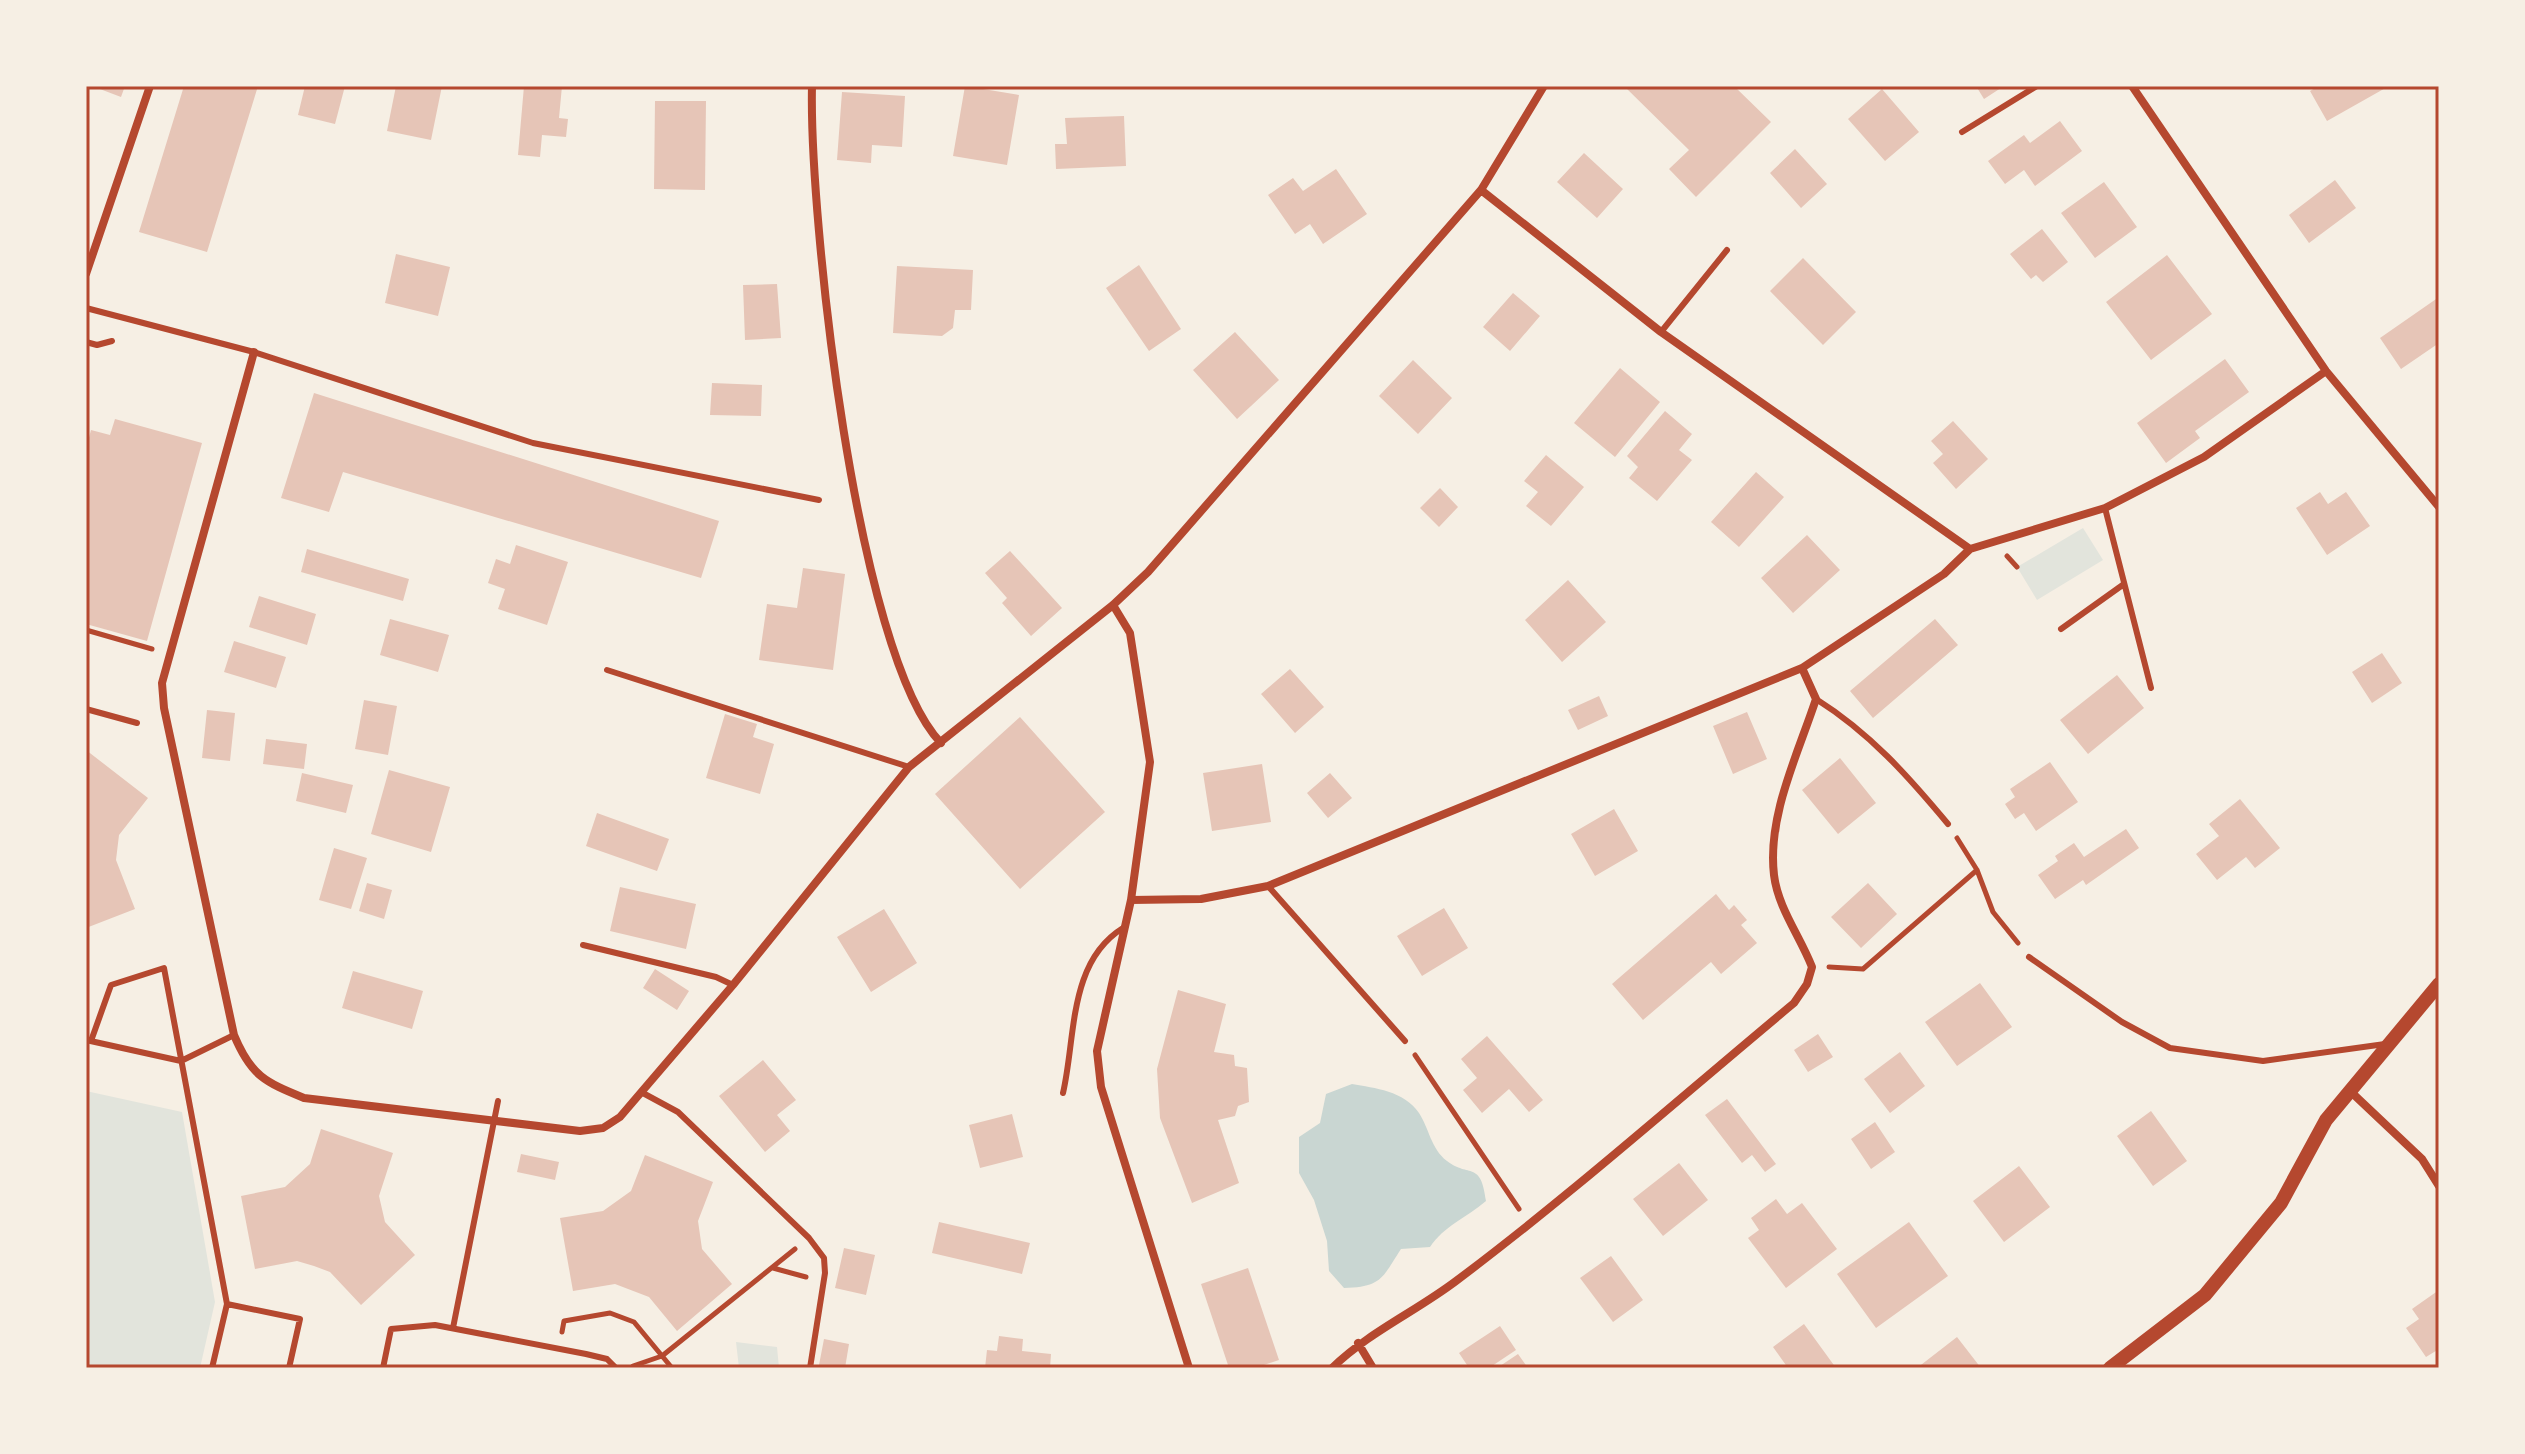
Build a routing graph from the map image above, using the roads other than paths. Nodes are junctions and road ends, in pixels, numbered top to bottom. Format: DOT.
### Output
graph roads {
  1 [pos="150,86"];
  2 [pos="812,86"];
  3 [pos="1544,86"];
  4 [pos="2037,86"];
  5 [pos="2132,86"];
  6 [pos="1962,132"];
  7 [pos="1481,190"];
  8 [pos="1727,250"];
  9 [pos="86,274"];
  10 [pos="86,308"];
  11 [pos="1661,332"];
  12 [pos="112,341"];
  13 [pos="86,342"];
  14 [pos="254,352"];
  15 [pos="2326,371"];
  16 [pos="819,500"];
  17 [pos="2439,507"];
  18 [pos="2105,508"];
  19 [pos="1970,549"];
  20 [pos="2124,584"];
  21 [pos="1113,605"];
  22 [pos="2061,629"];
  23 [pos="1802,668"];
  24 [pos="607,670"];
  25 [pos="2151,688"];
  26 [pos="1816,699"];
  27 [pos="86,709"];
  28 [pos="137,723"];
  29 [pos="941,743"];
  30 [pos="909,767"];
  31 [pos="1948,824"];
  32 [pos="1268,886"];
  33 [pos="1131,900"];
  34 [pos="1123,928"];
  35 [pos="583,945"];
  36 [pos="2029,957"];
  37 [pos="2439,984"];
  38 [pos="733,985"];
  39 [pos="234,1035"];
  40 [pos="88,1040"];
  41 [pos="1405,1041"];
  42 [pos="2388,1044"];
  43 [pos="181,1061"];
  44 [pos="2350,1091"];
  45 [pos="641,1092"];
  46 [pos="1063,1093"];
  47 [pos="498,1101"];
  48 [pos="494,1120"];
  49 [pos="2439,1186"];
  50 [pos="227,1304"];
  51 [pos="453,1328"];
  52 [pos="1358,1343"];
  53 [pos="212,1368"];
  54 [pos="289,1368"];
  55 [pos="383,1368"];
  56 [pos="616,1368"];
  57 [pos="810,1368"];
  58 [pos="1189,1368"];
  59 [pos="1332,1368"];
  60 [pos="1373,1368"];
  61 [pos="2110,1368"];
  1 -- 9 [label="street"];
  2 -- 29 [label="street"];
  3 -- 7 [label="street"];
  4 -- 6 [label="lane"];
  5 -- 15 [label="street"];
  7 -- 11 [label="street"];
  7 -- 21 [label="street"];
  8 -- 11 [label="lane"];
  10 -- 14 [label="lane"];
  11 -- 19 [label="street"];
  12 -- 13 [label="lane"];
  14 -- 16 [label="lane"];
  14 -- 39 [label="street"];
  15 -- 17 [label="street"];
  15 -- 18 [label="street"];
  18 -- 19 [label="street"];
  18 -- 20 [label="lane"];
  19 -- 23 [label="street"];
  20 -- 22 [label="lane"];
  20 -- 25 [label="lane"];
  21 -- 29 [label="street"];
  21 -- 33 [label="street"];
  23 -- 26 [label="street"];
  23 -- 32 [label="street"];
  24 -- 30 [label="lane"];
  26 -- 31 [label="lane"];
  26 -- 52 [label="street"];
  27 -- 28 [label="lane"];
  29 -- 30 [label="street"];
  30 -- 38 [label="street"];
  32 -- 33 [label="street"];
  32 -- 41 [label="lane"];
  33 -- 34 [label="street"];
  34 -- 46 [label="lane"];
  34 -- 58 [label="street"];
  35 -- 38 [label="lane"];
  36 -- 42 [label="lane"];
  37 -- 42 [label="street"];
  38 -- 45 [label="street"];
  39 -- 43 [label="lane"];
  39 -- 48 [label="street"];
  40 -- 43 [label="lane"];
  40 -- 43 [label="lane"];
  42 -- 44 [label="street"];
  43 -- 50 [label="lane"];
  44 -- 49 [label="street"];
  44 -- 61 [label="street"];
  45 -- 48 [label="street"];
  45 -- 57 [label="lane"];
  47 -- 48 [label="lane"];
  48 -- 51 [label="lane"];
  50 -- 53 [label="lane"];
  50 -- 54 [label="lane"];
  51 -- 55 [label="lane"];
  51 -- 56 [label="lane"];
  52 -- 59 [label="street"];
  52 -- 60 [label="street"];
}
